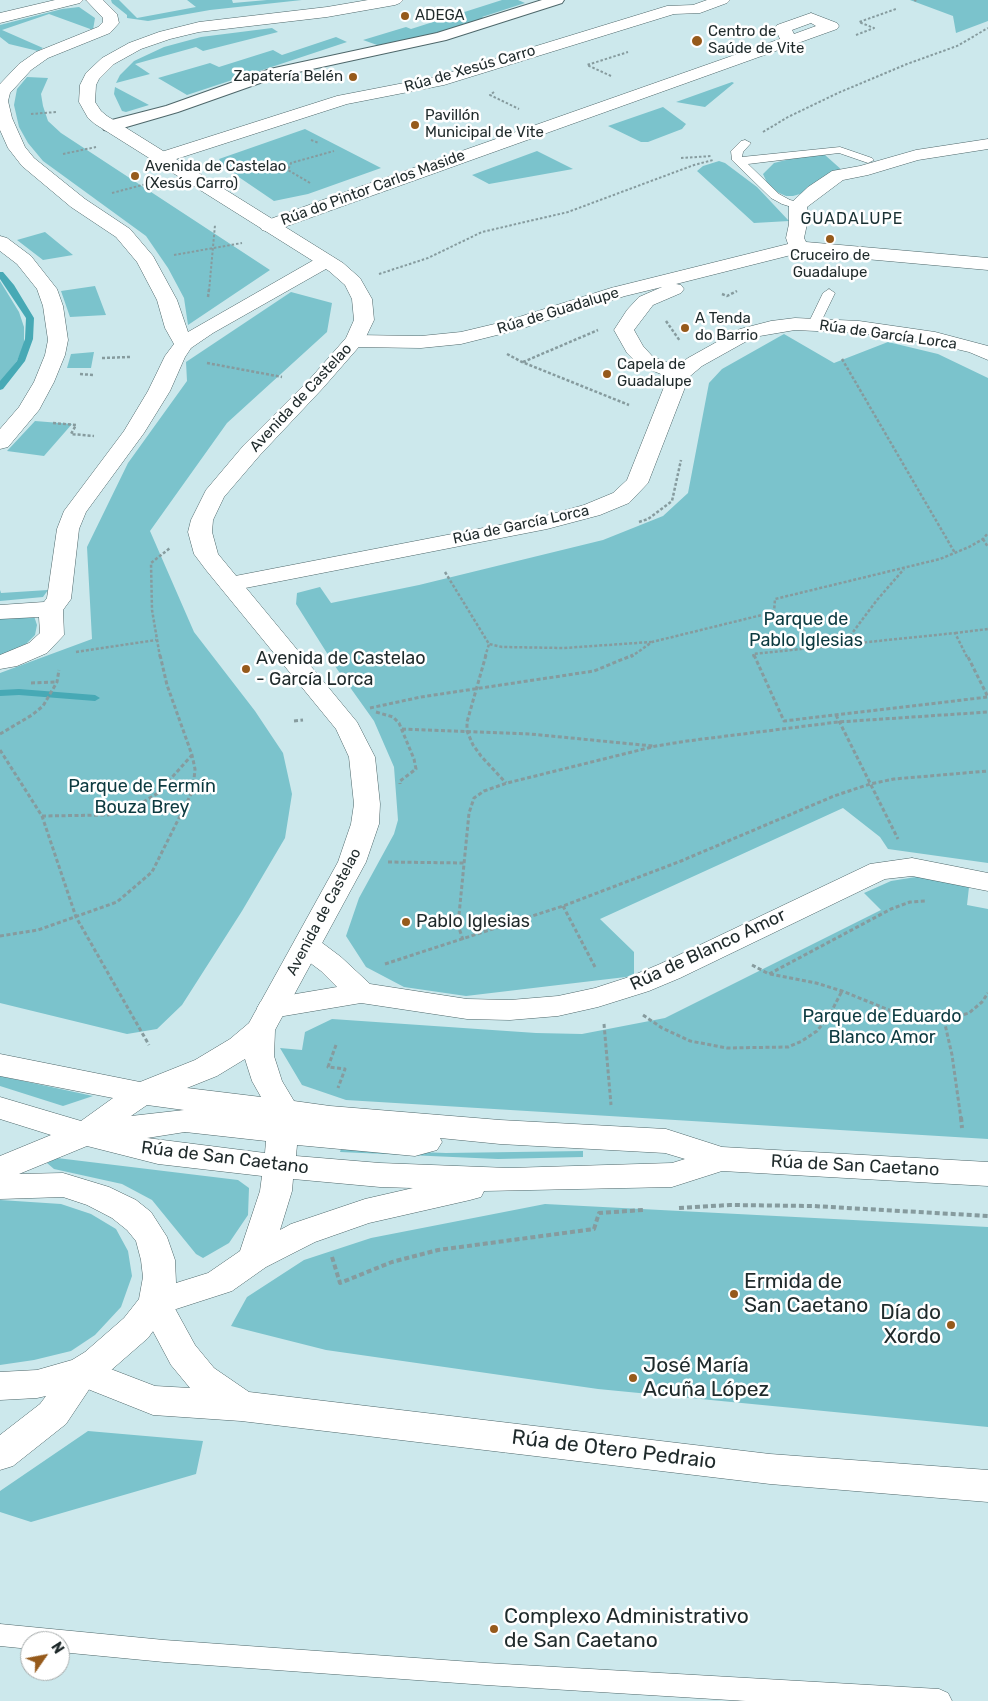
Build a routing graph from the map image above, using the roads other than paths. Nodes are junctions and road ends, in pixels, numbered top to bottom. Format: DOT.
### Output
graph roads {
  1 [pos="75,0"];
  2 [pos="94,0"];
  3 [pos="395,0"];
  4 [pos="557,0"];
  5 [pos="722,0"];
  6 [pos="0,18"];
  7 [pos="789,41"];
  8 [pos="110,126"];
  9 [pos="934,136"];
  10 [pos="745,143"];
  11 [pos="988,144"];
  12 [pos="161,158"];
  13 [pos="868,160"];
  14 [pos="740,161"];
  15 [pos="838,175"];
  16 [pos="798,205"];
  17 [pos="268,226"];
  18 [pos="0,242"];
  19 [pos="799,247"];
  20 [pos="759,256"];
  21 [pos="326,261"];
  22 [pos="987,263"];
  23 [pos="829,293"];
  24 [pos="814,324"];
  25 [pos="354,341"];
  26 [pos="179,350"];
  27 [pos="988,354"];
  28 [pos="680,374"];
  29 [pos="2,437"];
  30 [pos="230,584"];
  31 [pos="51,609"];
  32 [pos="0,612"];
  33 [pos="0,662"];
  34 [pos="988,882"];
  35 [pos="307,946"];
  36 [pos="361,992"];
  37 [pos="266,1019"];
  38 [pos="0,1065"];
  39 [pos="142,1093"];
  40 [pos="0,1108"];
  41 [pos="284,1122"];
  42 [pos="85,1134"];
  43 [pos="722,1158"];
  44 [pos="278,1166"];
  45 [pos="0,1169"];
  46 [pos="988,1174"];
  47 [pos="509,1180"];
  48 [pos="0,1187"];
  49 [pos="254,1258"];
  50 [pos="155,1303"];
  51 [pos="82,1372"];
  52 [pos="0,1386"];
  53 [pos="241,1406"];
  54 [pos="0,1455"];
  55 [pos="988,1486"];
  56 [pos="0,1635"];
  57 [pos="939,1701"];
  1 -- 6 [label="street"];
  2 -- 26 [label="street"];
  3 -- 8 [label="street, Avenida de Castelao"];
  4 -- 8 [label="street"];
  5 -- 12 [label="street, Rúa de Xesús Carro"];
  7 -- 17 [label="street, Rúa do Pintor Carlos Maside"];
  8 -- 12 [label="street, Avenida de Castelao"];
  9 -- 13 [label="street"];
  10 -- 14 [label="lane"];
  11 -- 15 [label="street"];
  12 -- 17 [label="street, Avenida de Castelao"];
  13 -- 14 [label="lane"];
  13 -- 15 [label="street"];
  14 -- 16 [label="lane"];
  15 -- 16 [label="street"];
  16 -- 19 [label="street"];
  17 -- 21 [label="street, Avenida de Castelao"];
  18 -- 29 [label="street"];
  19 -- 20 [label="street, Rúa de Guadalupe"];
  19 -- 22 [label="street, Rúa de Guadalupe"];
  20 -- 25 [label="street, Rúa de Guadalupe"];
  20 -- 28 [label="street, Rúa de Guadalupe"];
  21 -- 25 [label="street, Avenida de Castelao"];
  21 -- 26 [label="street"];
  23 -- 24 [label="lane"];
  24 -- 27 [label="street, Rúa de García Lorca"];
  24 -- 28 [label="street, Rúa de García Lorca"];
  25 -- 30 [label="street, Avenida de Castelao"];
  26 -- 31 [label="street"];
  28 -- 30 [label="street, Rúa de García Lorca"];
  30 -- 35 [label="street, Avenida de Castelao"];
  31 -- 32 [label="street"];
  31 -- 33 [label="street"];
  34 -- 36 [label="street, Rúa de Blanco Amor"];
  35 -- 36 [label="street"];
  35 -- 37 [label="street, Avenida de Castelao"];
  36 -- 37 [label="street, Rúa de Blanco Amor"];
  37 -- 39 [label="street"];
  37 -- 41 [label="street"];
  38 -- 39 [label="street, Rúa de San Caetano"];
  39 -- 41 [label="street, Rúa de San Caetano"];
  39 -- 42 [label="street"];
  40 -- 42 [label="street"];
  41 -- 42 [label="street, Rúa de San Caetano"];
  41 -- 43 [label="street, Rúa de San Caetano"];
  41 -- 44 [label="street"];
  42 -- 44 [label="street, Rúa de San Caetano"];
  42 -- 45 [label="street"];
  43 -- 46 [label="street, Rúa de San Caetano"];
  43 -- 47 [label="street, Rúa de San Caetano"];
  44 -- 47 [label="street, Rúa de San Caetano"];
  44 -- 49 [label="street"];
  47 -- 49 [label="street"];
  48 -- 50 [label="street"];
  49 -- 50 [label="street"];
  50 -- 51 [label="street"];
  50 -- 53 [label="street, Rúa de Otero Pedraio"];
  51 -- 52 [label="street"];
  51 -- 53 [label="street, Rúa de Otero Pedraio"];
  51 -- 54 [label="street"];
  53 -- 55 [label="street, Rúa de Otero Pedraio"];
  56 -- 57 [label="lane"];
}
